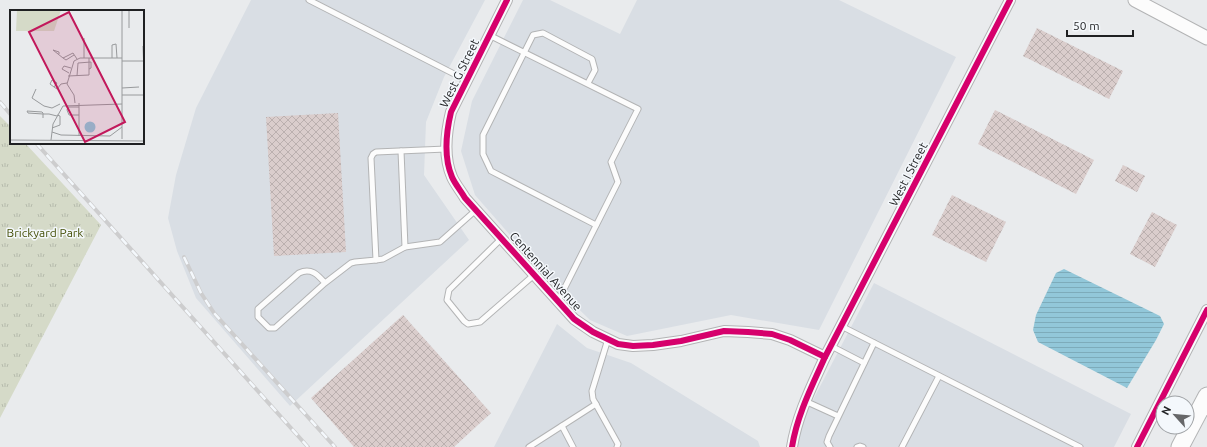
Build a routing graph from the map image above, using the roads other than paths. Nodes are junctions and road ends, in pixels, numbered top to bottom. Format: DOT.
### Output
graph roads {
  1 [pos="309,0"];
  2 [pos="507,0"];
  3 [pos="1010,0"];
  4 [pos="1135,0"];
  5 [pos="489,35"];
  6 [pos="1207,38"];
  7 [pos="524,52"];
  8 [pos="466,80"];
  9 [pos="588,84"];
  10 [pos="401,151"];
  11 [pos="446,154"];
  12 [pos="476,210"];
  13 [pos="596,225"];
  14 [pos="502,238"];
  15 [pos="404,247"];
  16 [pos="376,260"];
  17 [pos="534,275"];
  18 [pos="326,283"];
  19 [pos="558,301"];
  20 [pos="1207,310"];
  21 [pos="841,326"];
  22 [pos="608,339"];
  23 [pos="874,343"];
  24 [pos="831,346"];
  25 [pos="825,357"];
  26 [pos="864,363"];
  27 [pos="939,376"];
  28 [pos="1207,396"];
  29 [pos="805,401"];
  30 [pos="596,404"];
  31 [pos="838,416"];
  32 [pos="562,426"];
  33 [pos="529,447"];
  34 [pos="573,447"];
  35 [pos="618,447"];
  36 [pos="792,447"];
  37 [pos="830,447"];
  38 [pos="857,447"];
  39 [pos="863,447"];
  40 [pos="902,447"];
  41 [pos="1080,447"];
  42 [pos="1137,447"];
  43 [pos="1180,447"];
  1 -- 8 [label="lane"];
  2 -- 5 [label="street, West G Street"];
  3 -- 21 [label="street, West I Street"];
  4 -- 6 [label="street"];
  5 -- 7 [label="lane"];
  5 -- 8 [label="street, West G Street"];
  7 -- 9 [label="lane"];
  7 -- 9 [label="lane"];
  7 -- 13 [label="lane"];
  8 -- 11 [label="street, West G Street"];
  9 -- 13 [label="lane"];
  10 -- 11 [label="lane"];
  10 -- 15 [label="lane"];
  10 -- 16 [label="lane"];
  11 -- 12 [label="street, Centennial Avenue"];
  12 -- 14 [label="street, Centennial Avenue"];
  12 -- 15 [label="lane"];
  13 -- 19 [label="lane"];
  14 -- 17 [label="street, Centennial Avenue"];
  14 -- 17 [label="lane"];
  15 -- 16 [label="lane"];
  16 -- 18 [label="lane"];
  17 -- 19 [label="street, Centennial Avenue"];
  18 -- 18 [label="lane"];
  19 -- 22 [label="street, Centennial Avenue"];
  20 -- 42 [label="street"];
  21 -- 23 [label="lane"];
  21 -- 24 [label="street, West I Street"];
  22 -- 25 [label="street, Centennial Avenue"];
  22 -- 30 [label="lane"];
  23 -- 26 [label="lane"];
  23 -- 27 [label="lane"];
  24 -- 25 [label="street, West I Street"];
  24 -- 26 [label="lane"];
  25 -- 29 [label="street, West I Street"];
  26 -- 31 [label="lane"];
  27 -- 40 [label="lane"];
  27 -- 41 [label="lane"];
  28 -- 43 [label="highway"];
  29 -- 31 [label="lane"];
  29 -- 36 [label="street, West I Street"];
  30 -- 32 [label="lane"];
  30 -- 35 [label="lane"];
  31 -- 37 [label="lane"];
  32 -- 33 [label="lane"];
  32 -- 34 [label="lane"];
  38 -- 39 [label="lane"];
}
